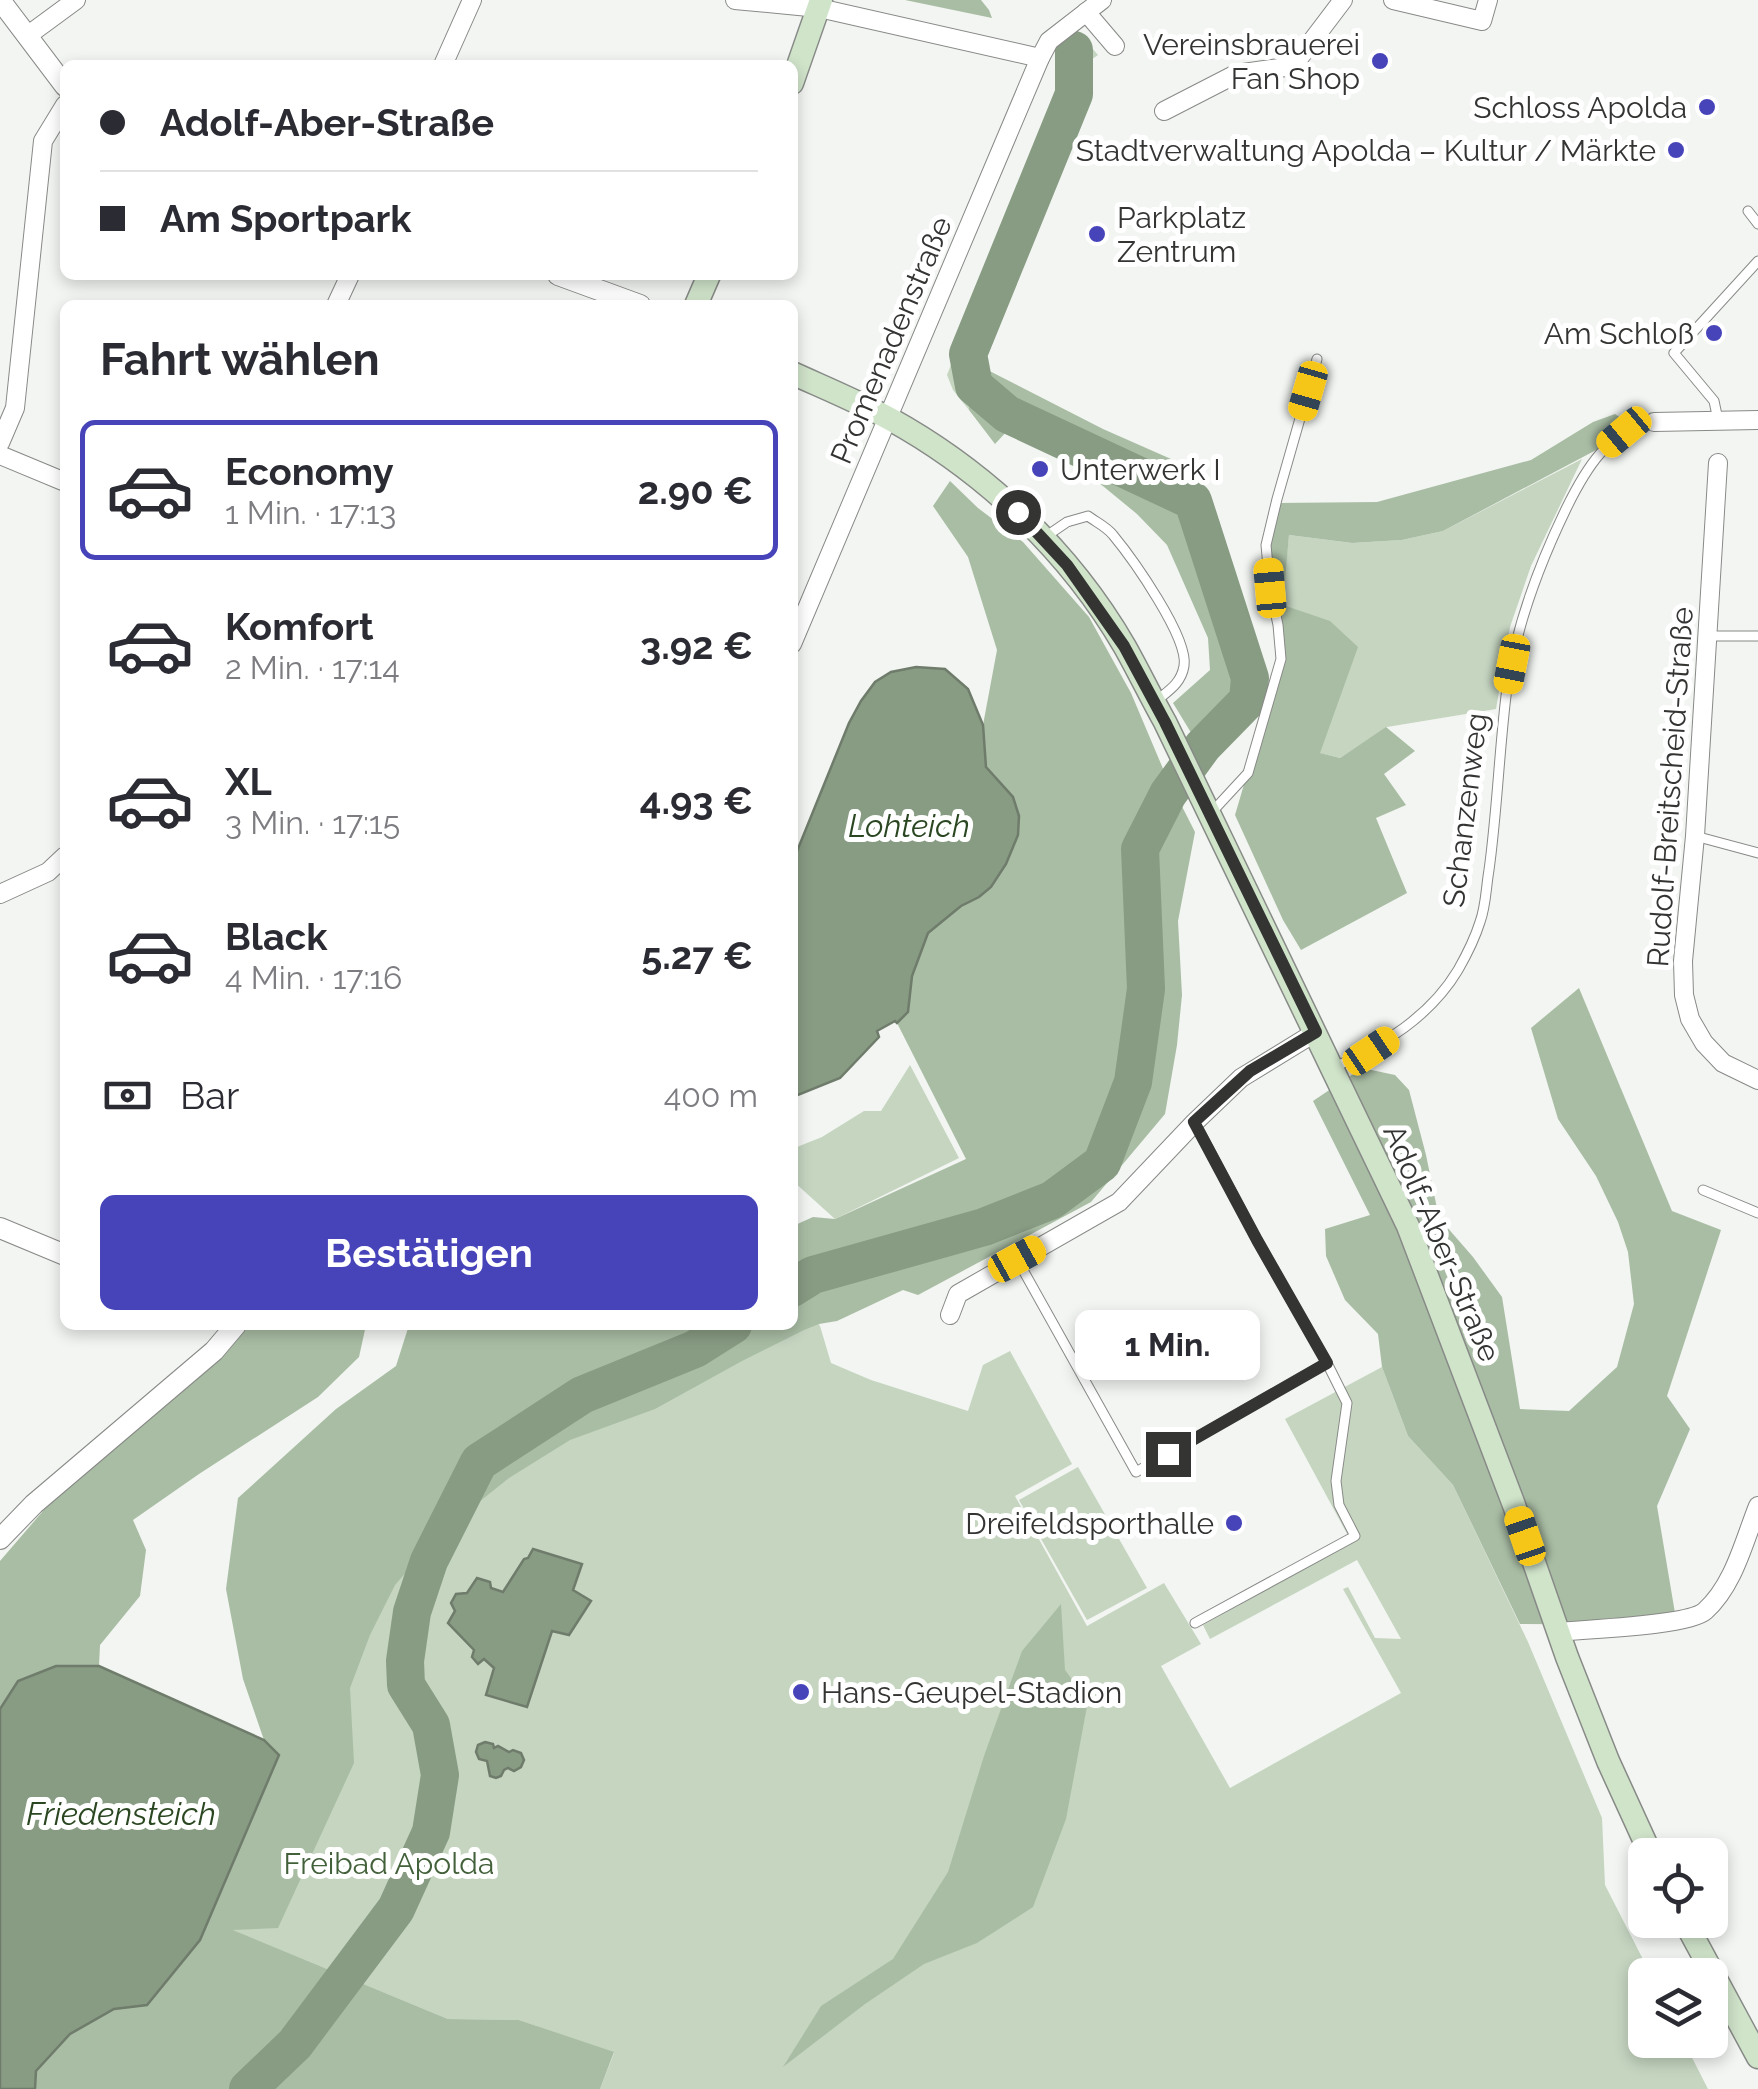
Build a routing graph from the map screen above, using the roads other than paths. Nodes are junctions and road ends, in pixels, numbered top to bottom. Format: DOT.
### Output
graph roads {
  1 [pos="0,0"];
  2 [pos="76,0"];
  3 [pos="472,0"];
  4 [pos="735,0"];
  5 [pos="1102,0"];
  6 [pos="1343,0"];
  7 [pos="1393,0"];
  8 [pos="1488,0"];
  9 [pos="820,4"];
  10 [pos="1086,12"];
  11 [pos="27,36"];
  12 [pos="1115,46"];
  13 [pos="1040,58"];
  14 [pos="445,60"];
  15 [pos="798,67"];
  16 [pos="60,79"];
  17 [pos="1164,111"];
  18 [pos="60,113"];
  19 [pos="1748,211"];
  20 [pos="1758,224"];
  21 [pos="1758,261"];
  22 [pos="572,280"];
  23 [pos="626,300"];
  24 [pos="1317,359"];
  25 [pos="798,376"];
  26 [pos="888,418"];
  27 [pos="1718,420"];
  28 [pos="1758,420"];
  29 [pos="1654,422"];
  30 [pos="0,442"];
  31 [pos="0,456"];
  32 [pos="1718,463"];
  33 [pos="60,480"];
  34 [pos="1043,538"];
  35 [pos="798,630"];
  36 [pos="1709,636"];
  37 [pos="1758,636"];
  38 [pos="1154,702"];
  39 [pos="1209,815"];
  40 [pos="1696,836"];
  41 [pos="1758,853"];
  42 [pos="60,861"];
  43 [pos="0,894"];
  44 [pos="1316,1032"];
  45 [pos="1332,1069"];
  46 [pos="1758,1080"];
  47 [pos="1194,1122"];
  48 [pos="1703,1190"];
  49 [pos="1758,1213"];
  50 [pos="0,1228"];
  51 [pos="60,1253"];
  52 [pos="1017,1259"];
  53 [pos="950,1314"];
  54 [pos="230,1330"];
  55 [pos="1327,1363"];
  56 [pos="1758,1506"];
  57 [pos="0,1539"];
  58 [pos="1195,1623"];
  59 [pos="1558,1632"];
  60 [pos="1643,1838"];
  61 [pos="1694,1938"];
  62 [pos="1758,2057"];
  1 -- 11 [label="street"];
  2 -- 11 [label="street"];
  3 -- 14 [label="street"];
  4 -- 9 [label="street"];
  5 -- 10 [label="street, Promenadenstraße"];
  6 -- 17 [label="street"];
  7 -- 8 [label="street"];
  9 -- 13 [label="street"];
  9 -- 15 [label="main road"];
  10 -- 12 [label="street"];
  10 -- 13 [label="street, Promenadenstraße"];
  11 -- 16 [label="street"];
  13 -- 26 [label="street, Promenadenstraße"];
  18 -- 30 [label="street"];
  19 -- 20 [label="lane"];
  21 -- 27 [label="lane"];
  22 -- 23 [label="street"];
  24 -- 39 [label="lane"];
  25 -- 26 [label="main road, Adolf-Aber-Straße"];
  26 -- 34 [label="main road, Adolf-Aber-Straße"];
  26 -- 35 [label="street, Promenadenstraße"];
  27 -- 28 [label="street"];
  27 -- 29 [label="street"];
  29 -- 45 [label="lane, Schanzenweg"];
  31 -- 33 [label="street"];
  32 -- 36 [label="street, Rudolf-Breitscheid-Straße"];
  34 -- 38 [label="main road, Adolf-Aber-Straße"];
  34 -- 38 [label="lane"];
  36 -- 37 [label="lane"];
  36 -- 40 [label="street, Rudolf-Breitscheid-Straße"];
  38 -- 39 [label="main road, Adolf-Aber-Straße"];
  39 -- 44 [label="main road, Adolf-Aber-Straße"];
  40 -- 41 [label="lane"];
  40 -- 46 [label="street, Rudolf-Breitscheid-Straße"];
  42 -- 43 [label="street"];
  44 -- 45 [label="main road, Adolf-Aber-Straße"];
  44 -- 47 [label="street"];
  45 -- 59 [label="main road, Adolf-Aber-Straße"];
  47 -- 52 [label="street"];
  47 -- 55 [label="lane"];
  48 -- 49 [label="lane"];
  50 -- 51 [label="street"];
  52 -- 53 [label="street"];
  52 -- 55 [label="lane"];
  54 -- 57 [label="street"];
  55 -- 58 [label="lane"];
  56 -- 59 [label="street"];
  59 -- 60 [label="main road, Adolf-Aber-Straße"];
  61 -- 62 [label="main road"];
}
